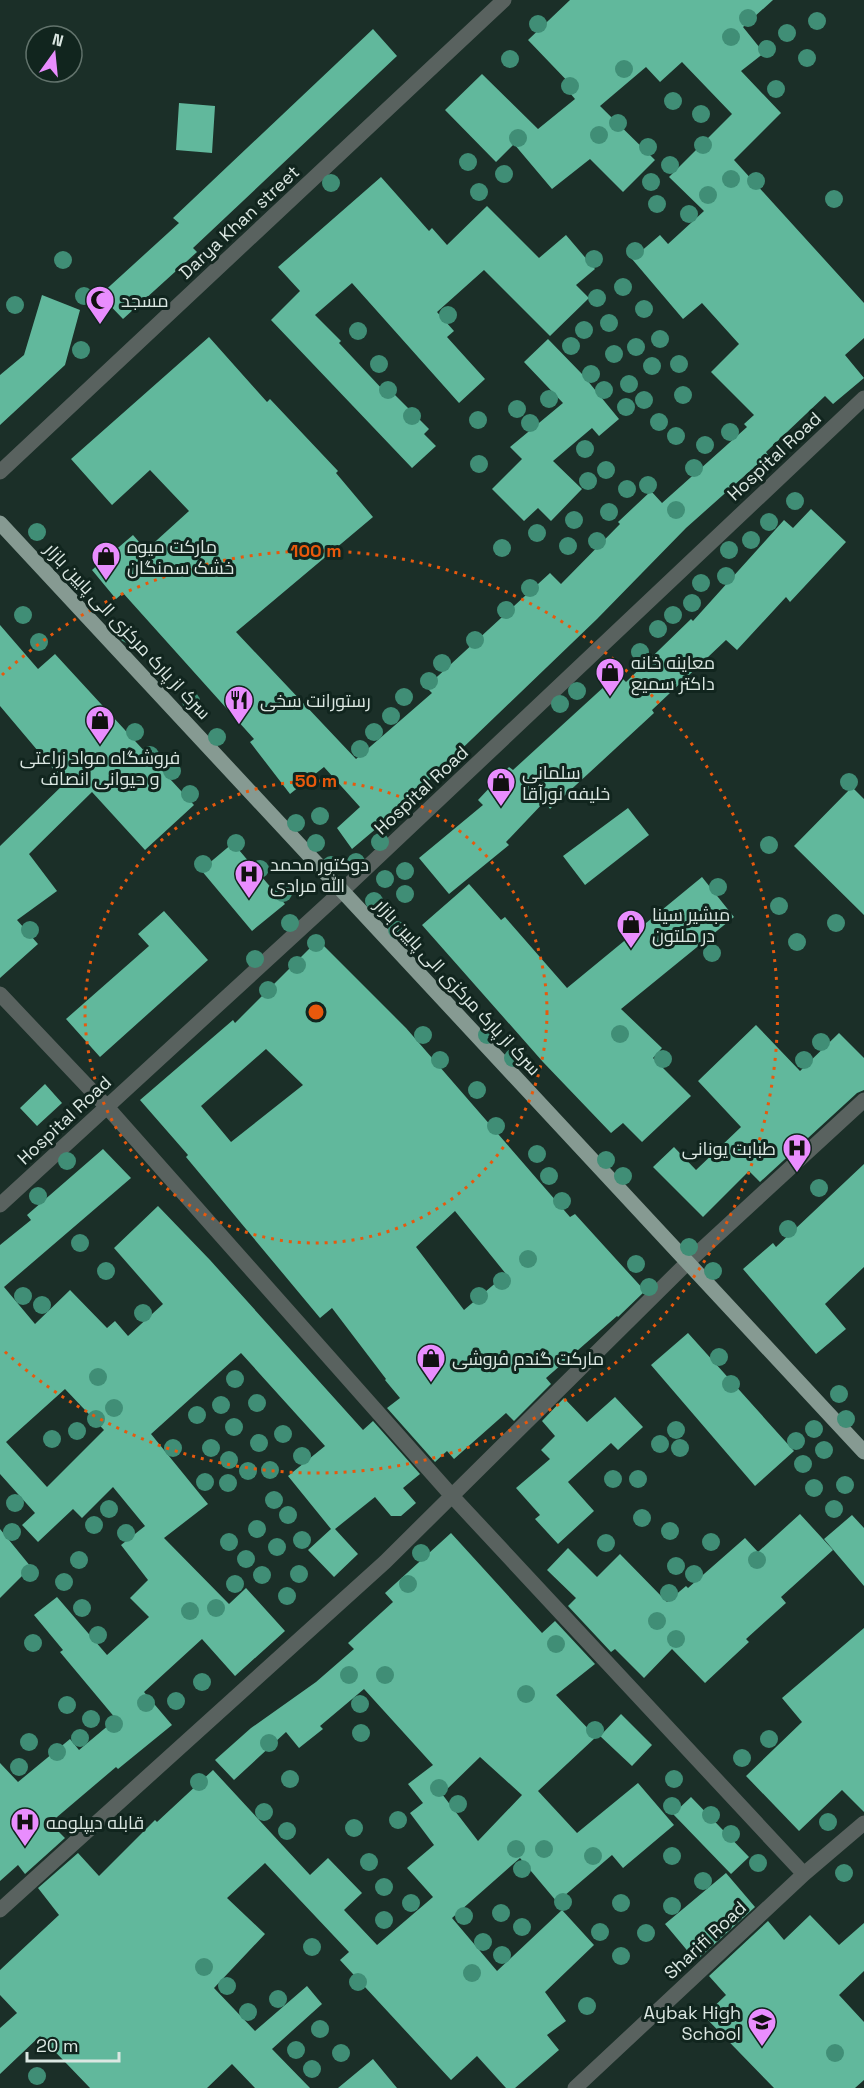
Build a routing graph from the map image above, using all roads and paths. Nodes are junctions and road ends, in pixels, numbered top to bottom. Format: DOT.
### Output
graph roads {
  1 [pos="504,0"];
  2 [pos="864,398"];
  3 [pos="0,472"];
  4 [pos="0,523"];
  5 [pos="342,891"];
  6 [pos="0,994"];
  7 [pos="864,1100"];
  8 [pos="107,1107"];
  9 [pos="0,1205"];
  10 [pos="688,1262"];
  11 [pos="864,1452"];
  12 [pos="452,1496"];
  13 [pos="864,1823"];
  14 [pos="804,1874"];
  15 [pos="0,1910"];
  16 [pos="575,2088"];
  1 -- 3 [label="street, Darya Khan street"];
  2 -- 5 [label="street, Hospital Road"];
  4 -- 5 [label="main road, سرک از پارک مرکزی الی پایین بازار"];
  5 -- 8 [label="street, Hospital Road"];
  5 -- 10 [label="main road, سرک از پارک مرکزی الی پایین بازار"];
  6 -- 8 [label="street"];
  7 -- 10 [label="street"];
  8 -- 9 [label="street, Hospital Road"];
  8 -- 12 [label="street"];
  10 -- 11 [label="main road, سرک از پارک مرکزی الی پایین بازار"];
  10 -- 12 [label="street"];
  12 -- 14 [label="street"];
  12 -- 15 [label="street"];
  13 -- 14 [label="street, Sharifi Road"];
  14 -- 16 [label="street, Sharifi Road"];
}
